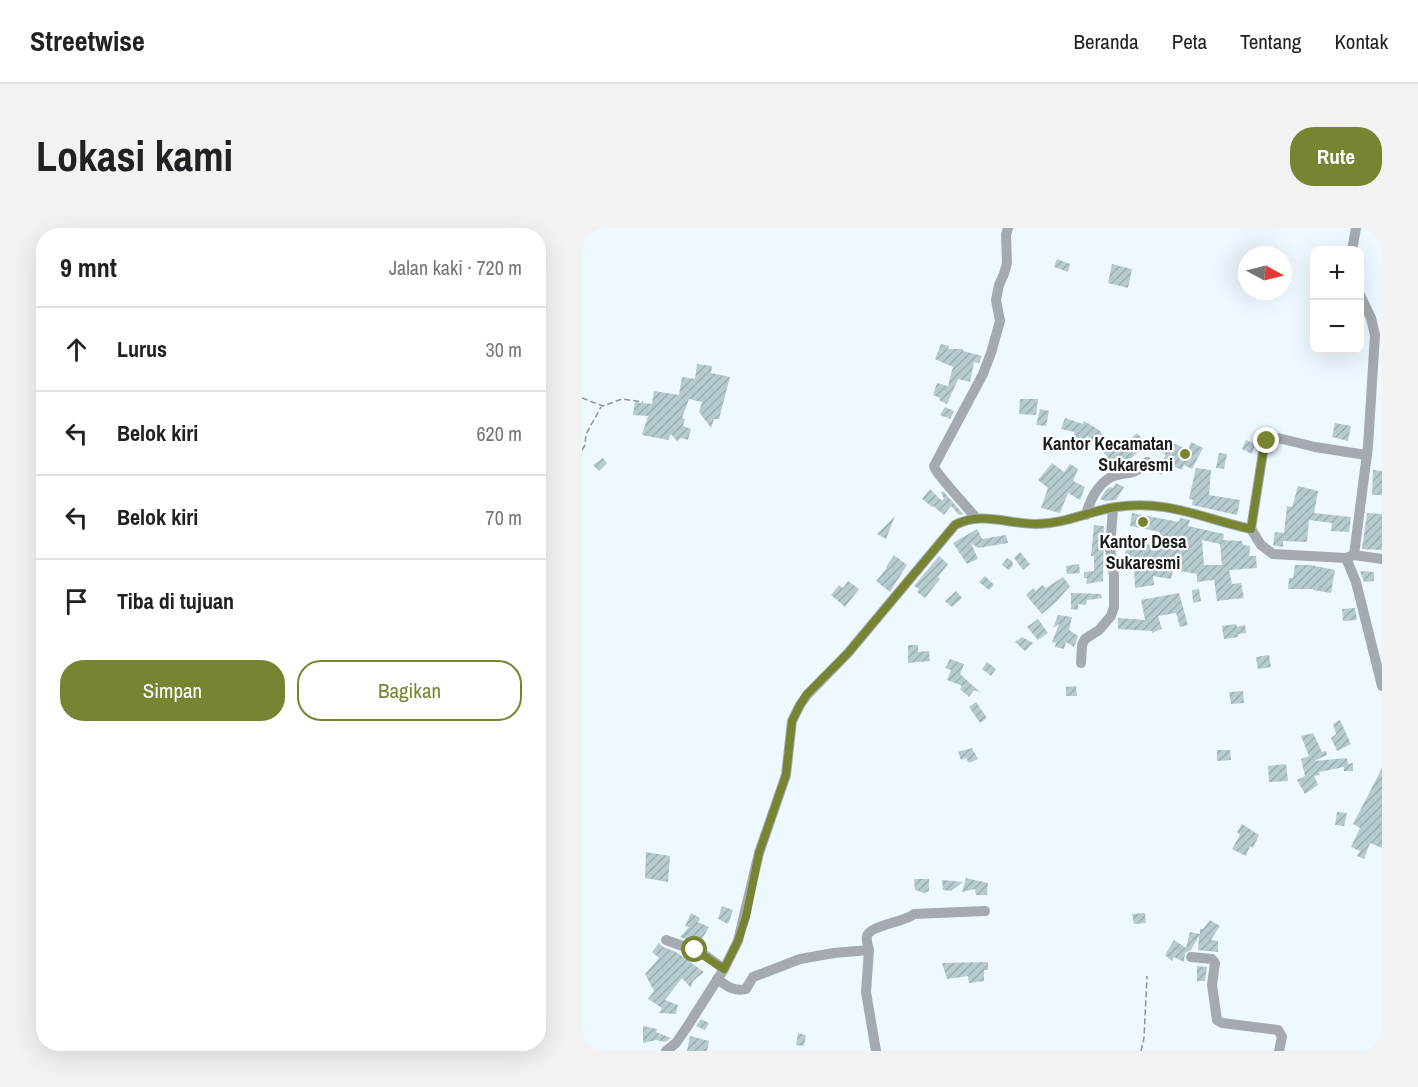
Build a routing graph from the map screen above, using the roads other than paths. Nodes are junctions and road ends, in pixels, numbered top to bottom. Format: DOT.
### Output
graph roads {
  1 [pos="1008,228"];
  2 [pos="1356,228"];
  3 [pos="1353,246"];
  4 [pos="1362,300"];
  5 [pos="1366,455"];
  6 [pos="1147,462"];
  7 [pos="1113,508"];
  8 [pos="1086,515"];
  9 [pos="976,518"];
  10 [pos="1251,529"];
  11 [pos="1350,557"];
  12 [pos="1382,558"];
  13 [pos="1081,663"];
  14 [pos="1382,686"];
  15 [pos="985,911"];
  16 [pos="666,940"];
  17 [pos="869,950"];
  18 [pos="1191,957"];
  19 [pos="724,969"];
  20 [pos="717,979"];
  21 [pos="666,1051"];
  22 [pos="876,1051"];
  23 [pos="1279,1051"];
  1 -- 9 [label="street"];
  2 -- 3 [label="street"];
  4 -- 5 [label="street"];
  5 -- 10 [label="street"];
  5 -- 11 [label="street"];
  6 -- 8 [label="street"];
  7 -- 8 [label="street"];
  7 -- 10 [label="street"];
  7 -- 13 [label="street"];
  8 -- 9 [label="street"];
  9 -- 19 [label="street"];
  10 -- 11 [label="street"];
  11 -- 12 [label="street"];
  11 -- 14 [label="street"];
  15 -- 17 [label="street"];
  16 -- 19 [label="street"];
  17 -- 20 [label="street"];
  17 -- 22 [label="street"];
  18 -- 23 [label="street"];
  19 -- 20 [label="street"];
  20 -- 21 [label="street"];
}
